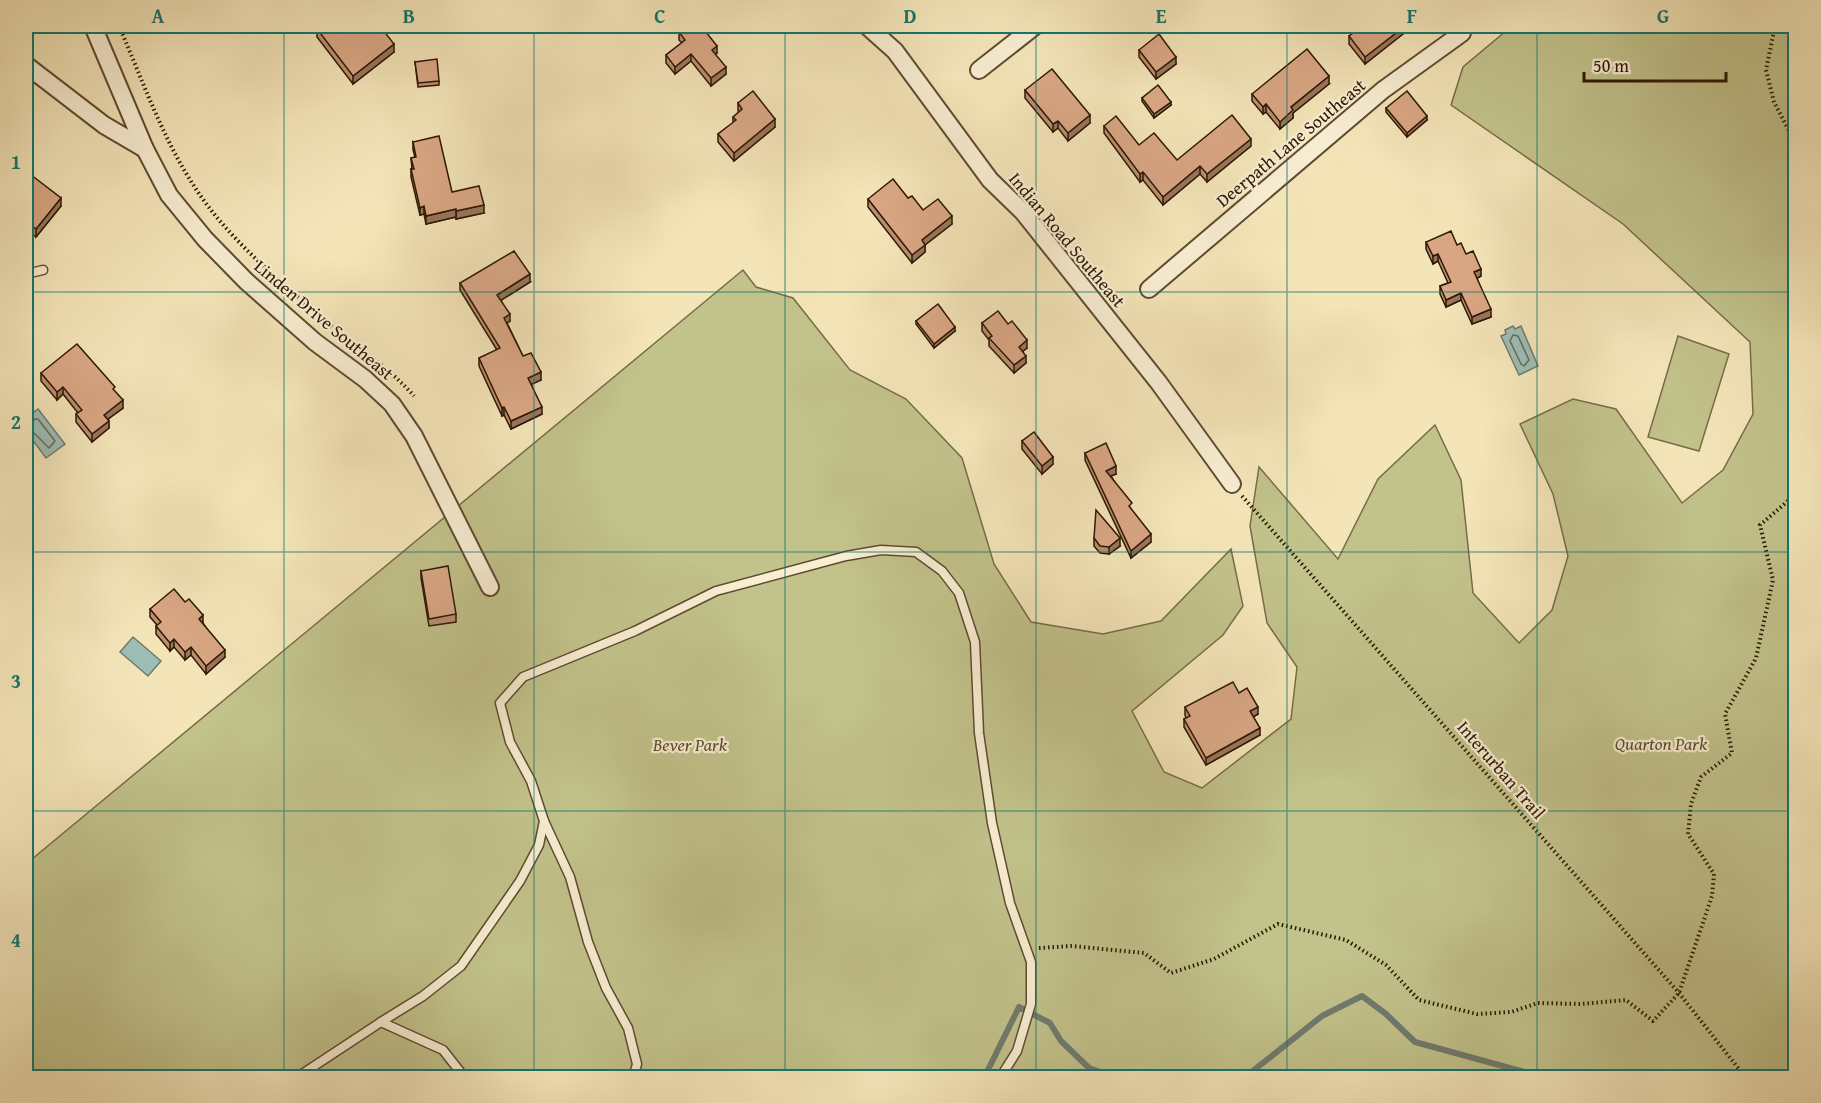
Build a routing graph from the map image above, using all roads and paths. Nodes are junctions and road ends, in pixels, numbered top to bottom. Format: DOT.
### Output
graph roads {
  1 [pos="93,26"];
  2 [pos="118,26"];
  3 [pos="867,26"];
  4 [pos="1035,26"];
  5 [pos="1775,26"];
  6 [pos="1459,29"];
  7 [pos="26,65"];
  8 [pos="979,70"];
  9 [pos="1796,144"];
  10 [pos="145,149"];
  11 [pos="43,270"];
  12 [pos="26,274"];
  13 [pos="1149,289"];
  14 [pos="414,396"];
  15 [pos="1232,484"];
  16 [pos="1796,494"];
  17 [pos="490,587"];
  18 [pos="544,821"];
  19 [pos="1026,949"];
  20 [pos="1679,993"];
  21 [pos="381,1022"];
  22 [pos="296,1077"];
  23 [pos="465,1077"];
  24 [pos="633,1077"];
  25 [pos="1000,1077"];
  26 [pos="1746,1077"];
  1 -- 10 [label="street, Linden Drive Southeast"];
  2 -- 14 [label="path"];
  3 -- 15 [label="street, Indian Road Southeast"];
  4 -- 8 [label="street"];
  5 -- 9 [label="path"];
  6 -- 13 [label="street, Deerpath Lane Southeast"];
  7 -- 10 [label="street"];
  10 -- 17 [label="street, Linden Drive Southeast"];
  11 -- 12 [label="lane"];
  15 -- 20 [label="path, Interurban Trail"];
  16 -- 20 [label="path"];
  18 -- 19 [label="lane"];
  18 -- 21 [label="lane"];
  18 -- 24 [label="lane"];
  19 -- 20 [label="path"];
  19 -- 25 [label="lane"];
  20 -- 26 [label="path, Interurban Trail"];
  21 -- 22 [label="lane"];
  21 -- 23 [label="lane"];
}
